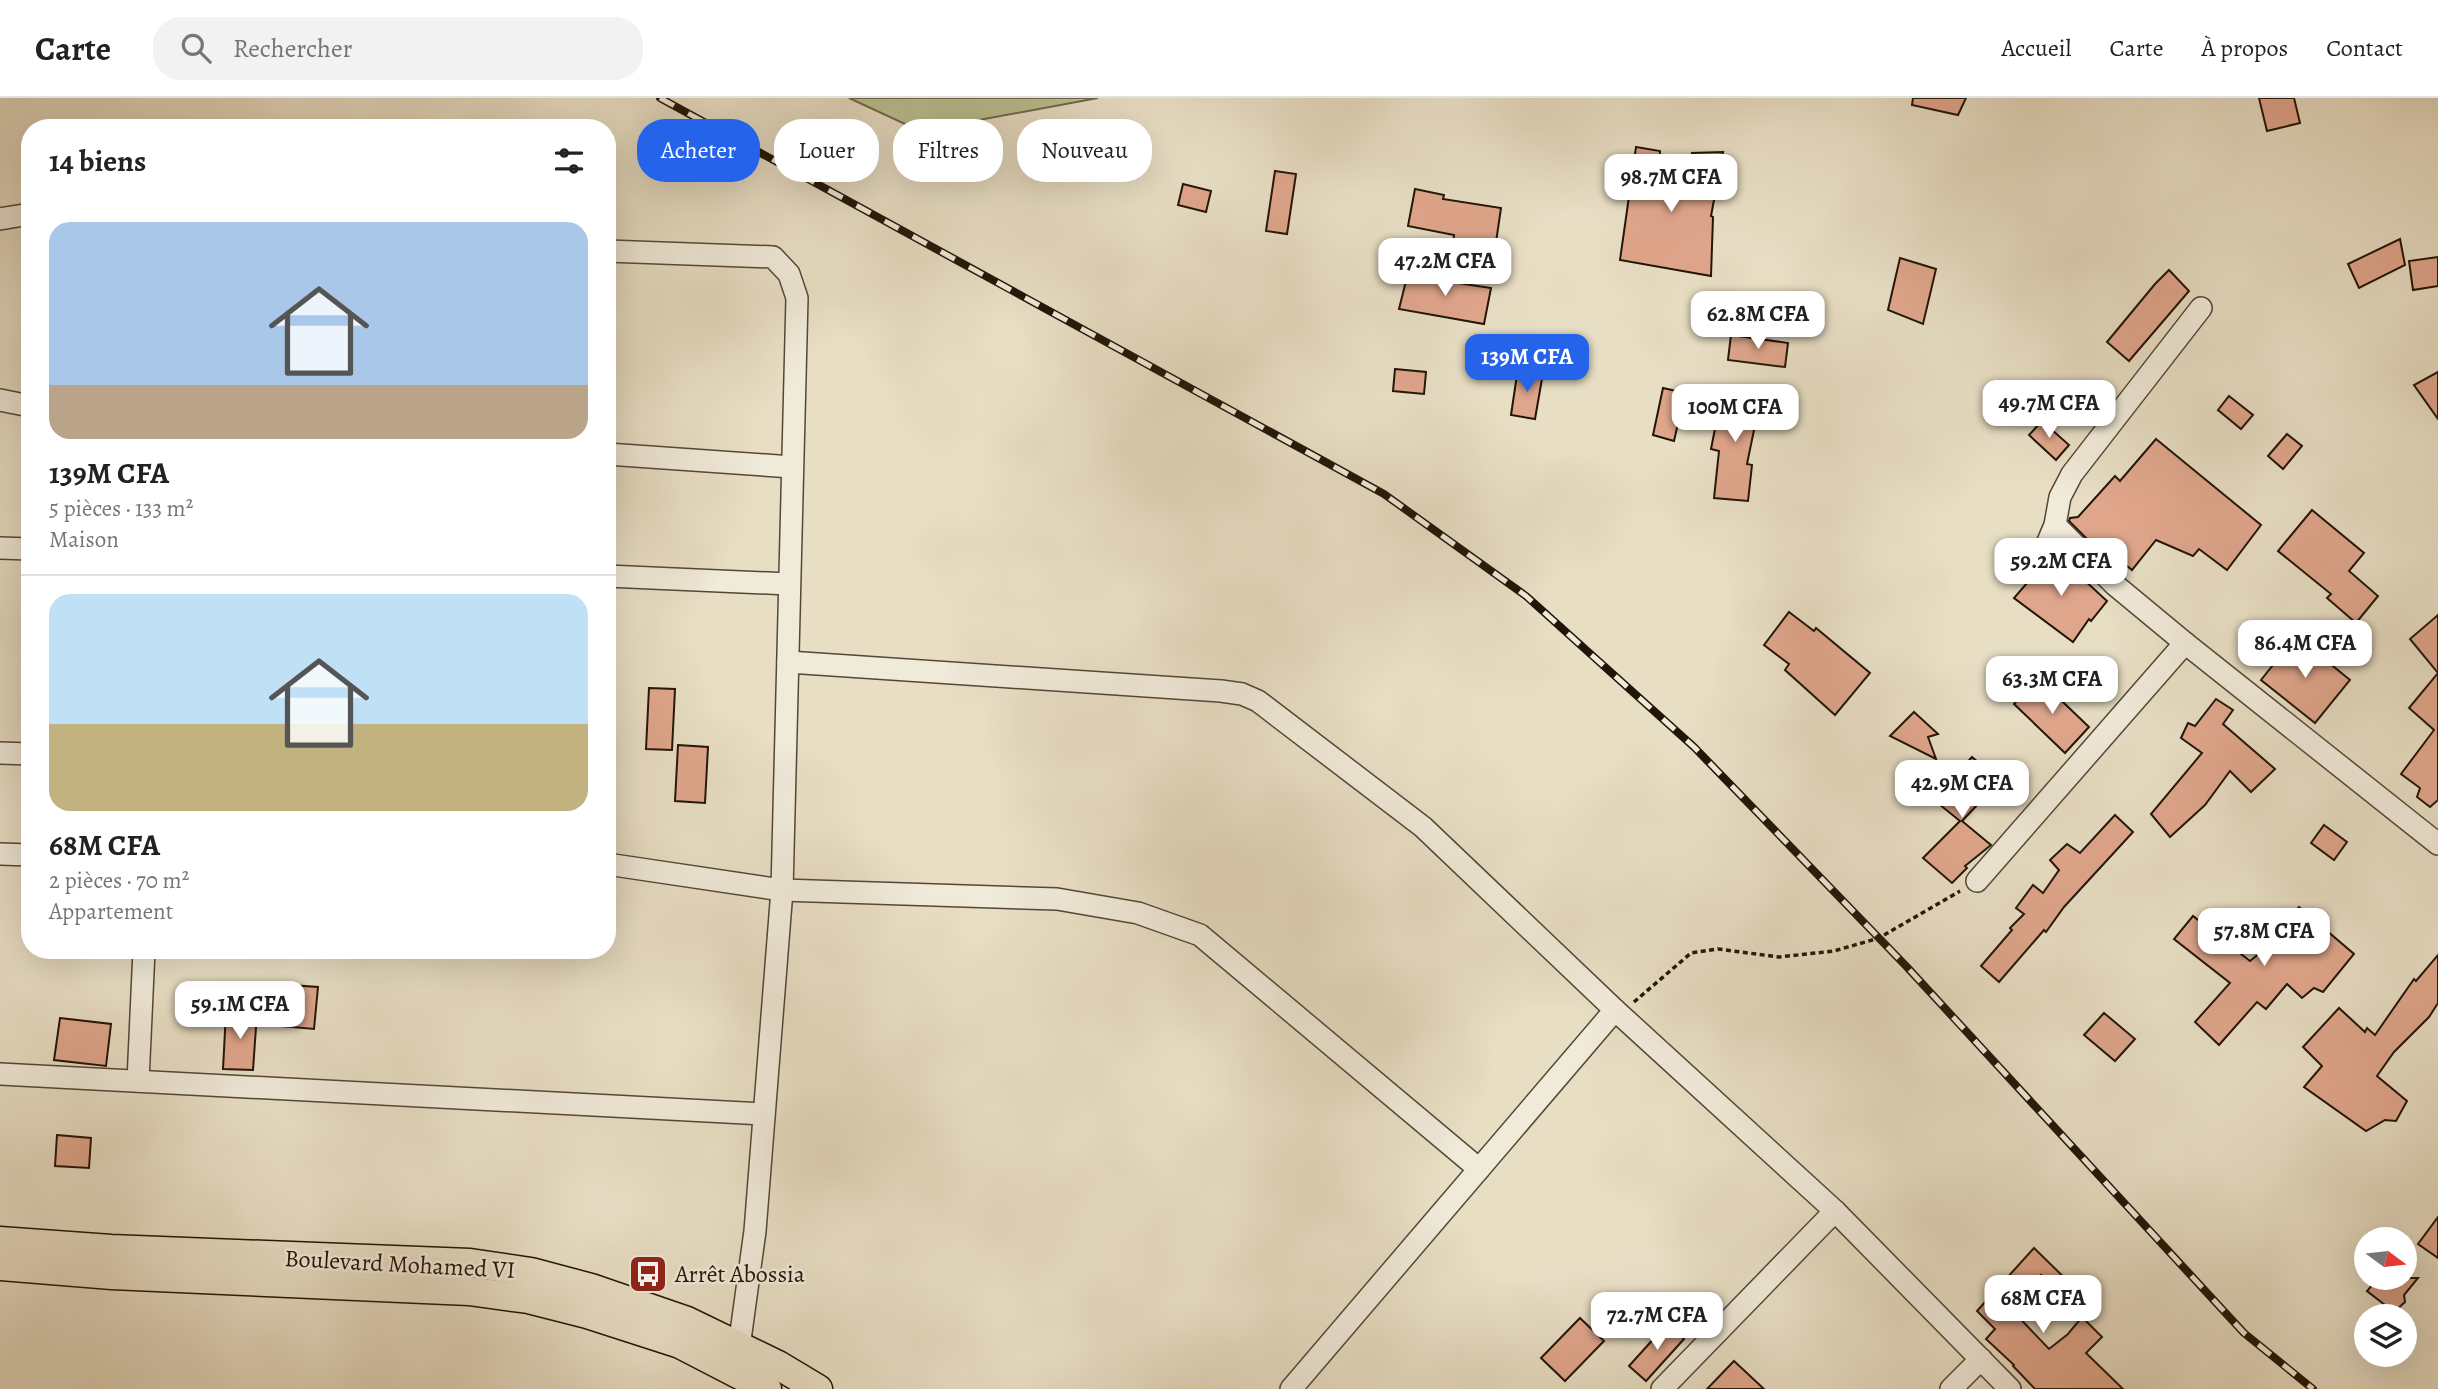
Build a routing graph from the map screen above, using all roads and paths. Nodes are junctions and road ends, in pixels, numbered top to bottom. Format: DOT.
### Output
graph roads {
  1 [pos="21,216"];
  2 [pos="0,219"];
  3 [pos="616,251"];
  4 [pos="2201,309"];
  5 [pos="0,400"];
  6 [pos="21,404"];
  7 [pos="616,455"];
  8 [pos="792,467"];
  9 [pos="2055,525"];
  10 [pos="0,548"];
  11 [pos="21,549"];
  12 [pos="2031,563"];
  13 [pos="616,576"];
  14 [pos="789,584"];
  15 [pos="2185,643"];
  16 [pos="788,662"];
  17 [pos="0,753"];
  18 [pos="21,754"];
  19 [pos="2438,844"];
  20 [pos="0,854"];
  21 [pos="21,855"];
  22 [pos="616,865"];
  23 [pos="1977,881"];
  24 [pos="782,890"];
  25 [pos="144,959"];
  26 [pos="1615,1010"];
  27 [pos="0,1074"];
  28 [pos="138,1081"];
  29 [pos="764,1114"];
  30 [pos="1479,1169"];
  31 [pos="1835,1211"];
  32 [pos="0,1241"];
  33 [pos="0,1266"];
  34 [pos="739,1347"];
  35 [pos="1981,1359"];
  36 [pos="767,1389"];
  37 [pos="818,1389"];
  38 [pos="1291,1389"];
  39 [pos="1662,1389"];
  40 [pos="1951,1389"];
  41 [pos="2010,1389"];
  1 -- 2 [label="street"];
  3 -- 8 [label="street"];
  4 -- 9 [label="street"];
  5 -- 6 [label="street"];
  7 -- 8 [label="street"];
  8 -- 14 [label="street"];
  9 -- 12 [label="street"];
  9 -- 15 [label="street"];
  10 -- 11 [label="street"];
  13 -- 14 [label="street"];
  14 -- 16 [label="street"];
  15 -- 19 [label="street"];
  15 -- 23 [label="street"];
  16 -- 24 [label="street"];
  16 -- 26 [label="street"];
  17 -- 18 [label="street"];
  20 -- 21 [label="street"];
  22 -- 24 [label="street"];
  23 -- 26 [label="path"];
  24 -- 29 [label="street"];
  24 -- 30 [label="street"];
  25 -- 28 [label="street"];
  26 -- 30 [label="street"];
  26 -- 31 [label="street"];
  27 -- 28 [label="street"];
  28 -- 29 [label="street"];
  29 -- 34 [label="street"];
  30 -- 38 [label="street"];
  31 -- 35 [label="street"];
  31 -- 39 [label="street"];
  32 -- 34 [label="main road, Boulevard Mohamed VI"];
  33 -- 36 [label="main road, Boulevard Mohamed VI"];
  34 -- 37 [label="main road, Boulevard Mohamed VI"];
  35 -- 40 [label="street"];
  35 -- 41 [label="street"];
}
